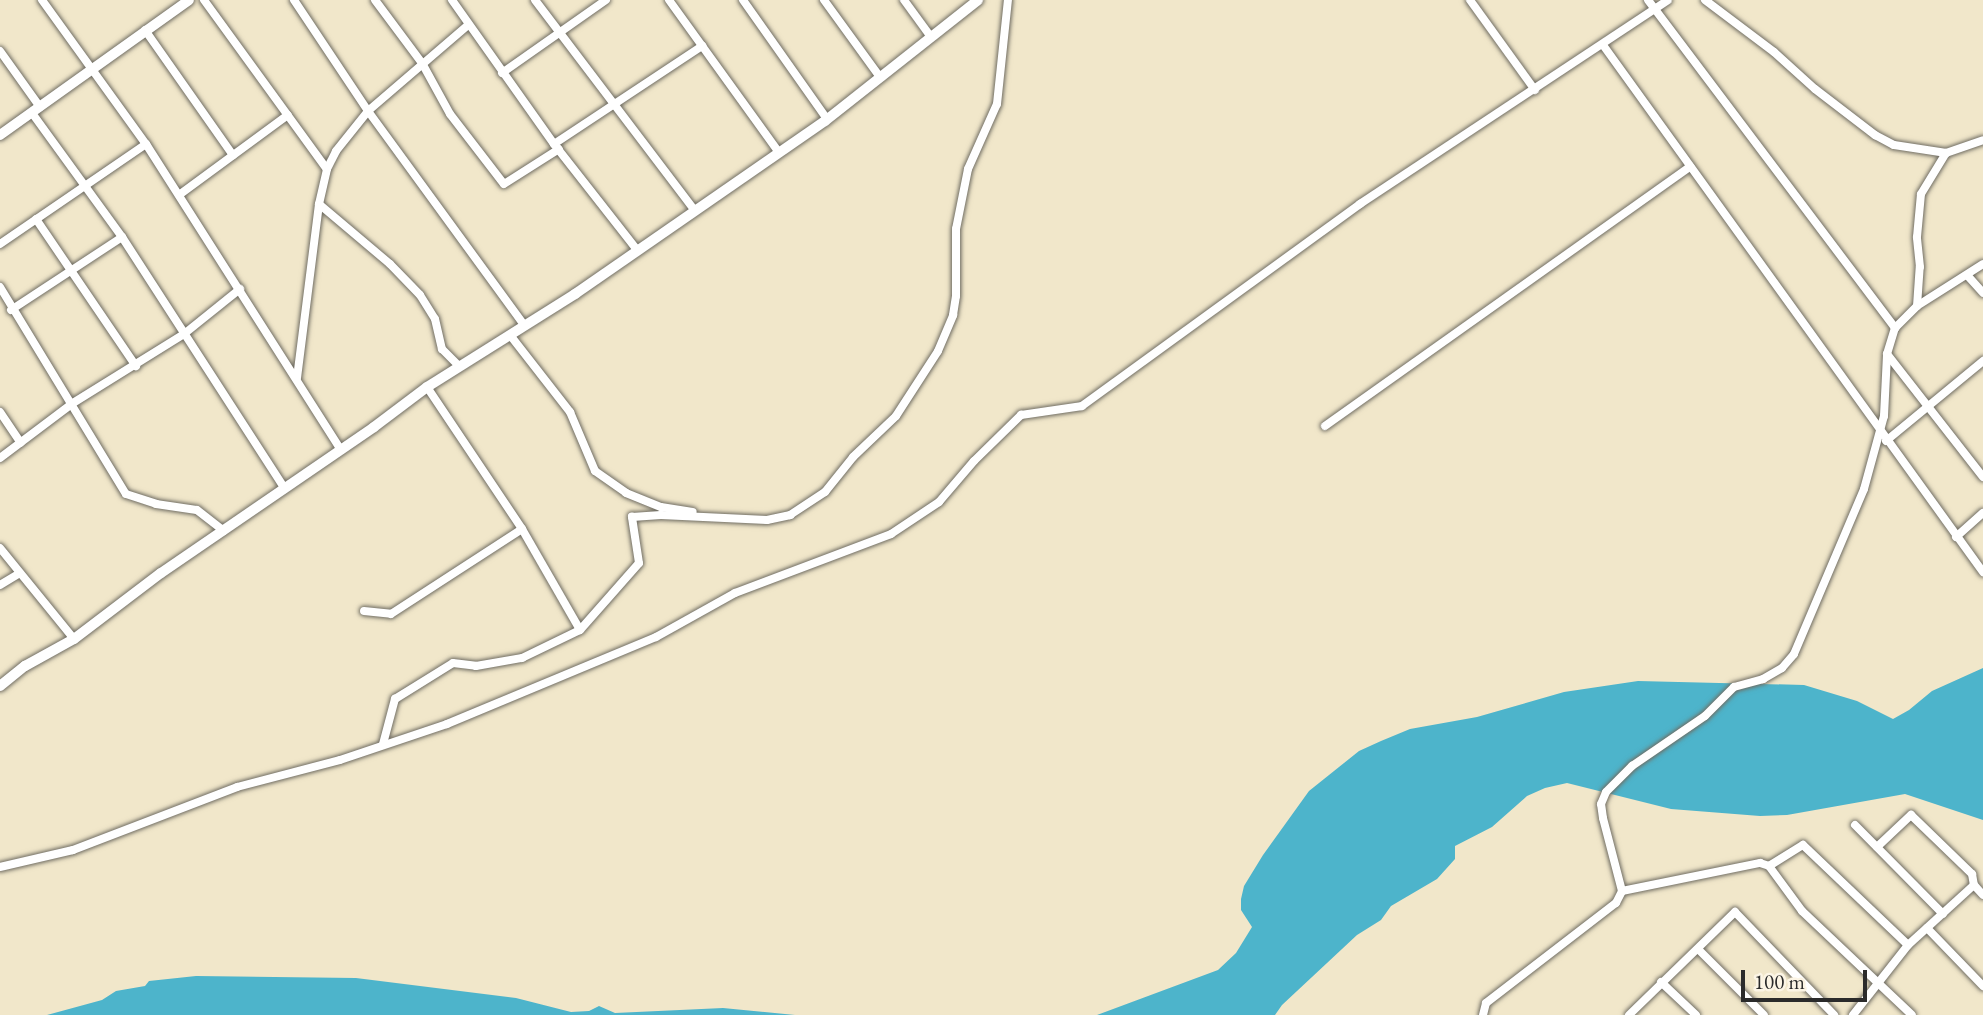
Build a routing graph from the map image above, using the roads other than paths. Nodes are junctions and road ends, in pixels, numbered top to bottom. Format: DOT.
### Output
graph roads {
  1 [pos="42,0"];
  2 [pos="189,0"];
  3 [pos="204,0"];
  4 [pos="294,0"];
  5 [pos="375,0"];
  6 [pos="452,0"];
  7 [pos="536,0"];
  8 [pos="606,0"];
  9 [pos="669,0"];
  10 [pos="743,0"];
  11 [pos="824,0"];
  12 [pos="904,0"];
  13 [pos="978,0"];
  14 [pos="1008,0"];
  15 [pos="1470,0"];
  16 [pos="1648,0"];
  17 [pos="1668,0"];
  18 [pos="1705,0"];
  19 [pos="1655,10"];
  20 [pos="468,25"];
  21 [pos="145,30"];
  22 [pos="559,34"];
  23 [pos="931,37"];
  24 [pos="1603,45"];
  25 [pos="702,46"];
  26 [pos="0,51"];
  27 [pos="422,63"];
  28 [pos="92,70"];
  29 [pos="502,72"];
  30 [pos="880,77"];
  31 [pos="1535,90"];
  32 [pos="616,104"];
  33 [pos="36,110"];
  34 [pos="368,111"];
  35 [pos="288,115"];
  36 [pos="827,119"];
  37 [pos="0,135"];
  38 [pos="1983,140"];
  39 [pos="146,144"];
  40 [pos="556,146"];
  41 [pos="778,151"];
  42 [pos="1946,153"];
  43 [pos="233,155"];
  44 [pos="1690,167"];
  45 [pos="327,169"];
  46 [pos="86,185"];
  47 [pos="179,195"];
  48 [pos="319,204"];
  49 [pos="695,211"];
  50 [pos="36,219"];
  51 [pos="122,237"];
  52 [pos="0,244"];
  53 [pos="636,250"];
  54 [pos="1983,264"];
  55 [pos="72,271"];
  56 [pos="1967,275"];
  57 [pos="0,287"];
  58 [pos="240,289"];
  59 [pos="1983,293"];
  60 [pos="1917,306"];
  61 [pos="12,310"];
  62 [pos="525,326"];
  63 [pos="1895,328"];
  64 [pos="184,334"];
  65 [pos="510,335"];
  66 [pos="1887,354"];
  67 [pos="1983,361"];
  68 [pos="136,366"];
  69 [pos="459,366"];
  70 [pos="297,378"];
  71 [pos="427,387"];
  72 [pos="73,403"];
  73 [pos="1927,406"];
  74 [pos="0,412"];
  75 [pos="1325,426"];
  76 [pos="1880,432"];
  77 [pos="1886,441"];
  78 [pos="21,443"];
  79 [pos="341,450"];
  80 [pos="0,458"];
  81 [pos="1983,477"];
  82 [pos="284,487"];
  83 [pos="1983,513"];
  84 [pos="721,517"];
  85 [pos="522,529"];
  86 [pos="224,531"];
  87 [pos="1956,537"];
  88 [pos="0,548"];
  89 [pos="1983,572"];
  90 [pos="20,573"];
  91 [pos="0,585"];
  92 [pos="364,611"];
  93 [pos="580,630"];
  94 [pos="74,639"];
  95 [pos="0,686"];
  96 [pos="383,744"];
  97 [pos="1855,825"];
  98 [pos="1877,847"];
  99 [pos="1769,866"];
  100 [pos="0,867"];
  101 [pos="1974,885"];
  102 [pos="1622,891"];
  103 [pos="1983,895"];
  104 [pos="1943,914"];
  105 [pos="1927,928"];
  106 [pos="1908,945"];
  107 [pos="1698,948"];
  108 [pos="1661,982"];
  109 [pos="1878,985"];
  110 [pos="1983,986"];
  111 [pos="1483,1015"];
  112 [pos="1629,1015"];
  113 [pos="1696,1015"];
  114 [pos="1764,1015"];
  115 [pos="1834,1015"];
  116 [pos="1853,1015"];
  117 [pos="1912,1015"];
  1 -- 28 [label="street"];
  2 -- 21 [label="street"];
  3 -- 35 [label="street"];
  4 -- 34 [label="street"];
  5 -- 27 [label="street"];
  6 -- 20 [label="street"];
  7 -- 22 [label="street"];
  8 -- 22 [label="street"];
  9 -- 25 [label="street"];
  10 -- 36 [label="street"];
  11 -- 30 [label="street"];
  12 -- 23 [label="street"];
  13 -- 23 [label="street"];
  14 -- 84 [label="street"];
  15 -- 31 [label="street"];
  16 -- 19 [label="street"];
  17 -- 19 [label="street"];
  18 -- 42 [label="street"];
  19 -- 24 [label="street"];
  19 -- 63 [label="street"];
  20 -- 27 [label="street"];
  20 -- 29 [label="street"];
  21 -- 28 [label="street"];
  21 -- 43 [label="street"];
  22 -- 29 [label="street"];
  22 -- 32 [label="street"];
  23 -- 30 [label="street"];
  24 -- 31 [label="street"];
  24 -- 44 [label="street"];
  25 -- 32 [label="street"];
  25 -- 41 [label="street"];
  26 -- 33 [label="street"];
  27 -- 34 [label="street"];
  27 -- 40 [label="street"];
  28 -- 33 [label="street"];
  28 -- 39 [label="street"];
  29 -- 40 [label="street"];
  30 -- 36 [label="street"];
  31 -- 96 [label="street"];
  32 -- 40 [label="street"];
  32 -- 49 [label="street"];
  33 -- 37 [label="street"];
  33 -- 46 [label="street"];
  34 -- 45 [label="street"];
  34 -- 62 [label="street"];
  35 -- 43 [label="street"];
  35 -- 45 [label="street"];
  36 -- 41 [label="street"];
  38 -- 42 [label="street"];
  39 -- 46 [label="street"];
  39 -- 47 [label="street"];
  40 -- 53 [label="street"];
  41 -- 49 [label="street"];
  42 -- 60 [label="street"];
  43 -- 47 [label="street"];
  44 -- 75 [label="street"];
  44 -- 76 [label="street"];
  45 -- 48 [label="street"];
  46 -- 50 [label="street"];
  46 -- 51 [label="street"];
  47 -- 58 [label="street"];
  48 -- 69 [label="street"];
  48 -- 70 [label="street"];
  49 -- 53 [label="street"];
  50 -- 52 [label="street"];
  50 -- 55 [label="street"];
  51 -- 55 [label="street"];
  51 -- 64 [label="street"];
  53 -- 62 [label="street"];
  54 -- 56 [label="street"];
  55 -- 61 [label="street"];
  55 -- 68 [label="street"];
  56 -- 59 [label="street"];
  56 -- 60 [label="street"];
  57 -- 61 [label="street"];
  58 -- 64 [label="street"];
  58 -- 70 [label="street"];
  60 -- 63 [label="street"];
  61 -- 72 [label="street"];
  62 -- 65 [label="street"];
  63 -- 66 [label="street"];
  64 -- 68 [label="street"];
  64 -- 82 [label="street"];
  65 -- 69 [label="street"];
  65 -- 84 [label="street"];
  66 -- 73 [label="street"];
  66 -- 76 [label="street"];
  67 -- 73 [label="street"];
  68 -- 72 [label="street"];
  69 -- 71 [label="street"];
  70 -- 79 [label="street"];
  71 -- 79 [label="street"];
  71 -- 85 [label="street"];
  72 -- 78 [label="street"];
  72 -- 86 [label="street"];
  73 -- 77 [label="street"];
  73 -- 81 [label="street"];
  74 -- 78 [label="street"];
  76 -- 77 [label="street"];
  76 -- 102 [label="street"];
  77 -- 87 [label="street"];
  78 -- 80 [label="street"];
  79 -- 82 [label="street"];
  82 -- 86 [label="street"];
  83 -- 87 [label="street"];
  84 -- 93 [label="street"];
  85 -- 92 [label="street"];
  85 -- 93 [label="street"];
  86 -- 94 [label="street"];
  87 -- 89 [label="street"];
  88 -- 90 [label="street"];
  90 -- 91 [label="street"];
  90 -- 94 [label="street"];
  93 -- 96 [label="street"];
  94 -- 95 [label="street"];
  96 -- 100 [label="street"];
  97 -- 98 [label="street"];
  98 -- 101 [label="street"];
  98 -- 104 [label="street"];
  99 -- 102 [label="street"];
  99 -- 106 [label="street"];
  99 -- 109 [label="street"];
  101 -- 103 [label="street"];
  101 -- 104 [label="street"];
  102 -- 111 [label="street"];
  104 -- 105 [label="street"];
  105 -- 106 [label="street"];
  105 -- 110 [label="street"];
  106 -- 109 [label="street"];
  107 -- 108 [label="street"];
  107 -- 114 [label="street"];
  107 -- 115 [label="street"];
  108 -- 112 [label="street"];
  108 -- 113 [label="street"];
  109 -- 116 [label="street"];
  109 -- 117 [label="street"];
}
